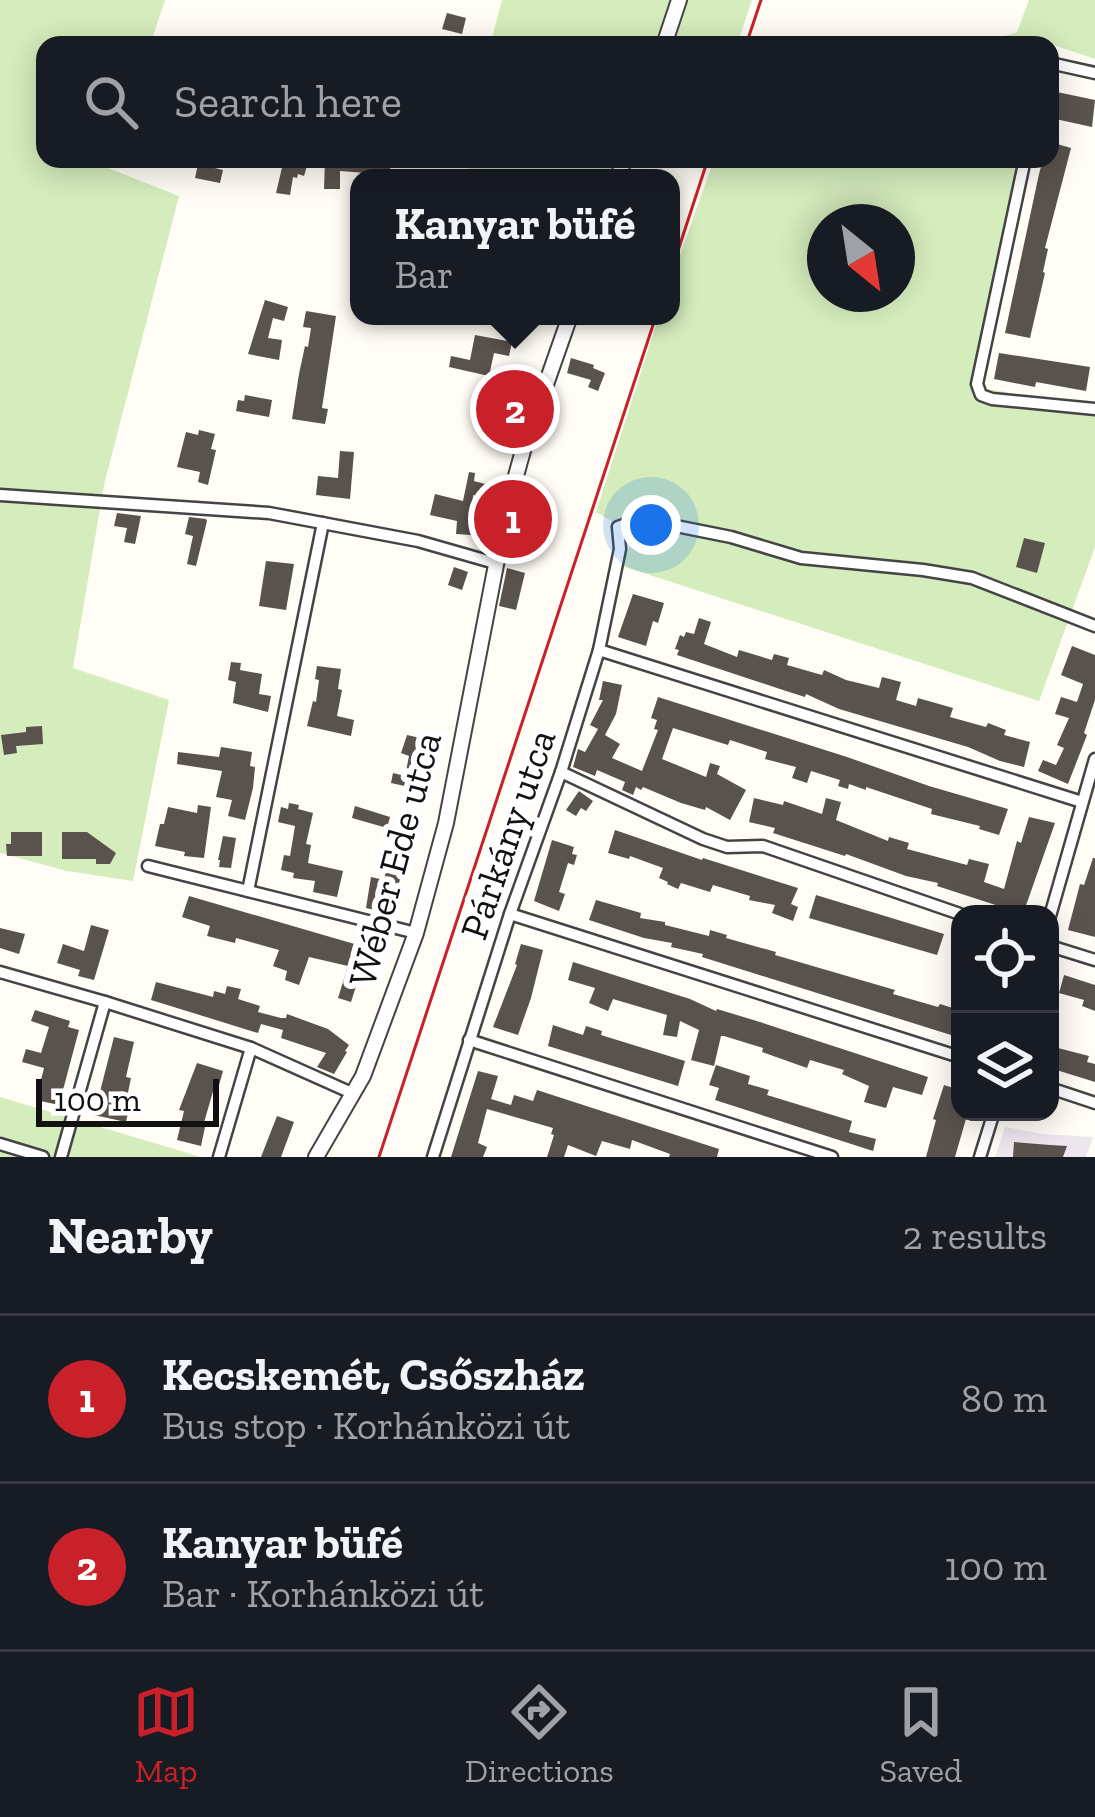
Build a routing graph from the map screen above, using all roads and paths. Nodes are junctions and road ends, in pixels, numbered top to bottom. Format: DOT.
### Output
graph roads {
  1 [pos="679,0"];
  2 [pos="667,36"];
  3 [pos="1059,65"];
  4 [pos="1095,74"];
  5 [pos="1022,168"];
  6 [pos="567,325"];
  7 [pos="1095,409"];
  8 [pos="0,495"];
  9 [pos="322,523"];
  10 [pos="495,563"];
  11 [pos="1095,626"];
  12 [pos="599,650"];
  13 [pos="1095,759"];
  14 [pos="561,772"];
  15 [pos="1091,789"];
  16 [pos="1082,802"];
  17 [pos="148,866"];
  18 [pos="248,891"];
  19 [pos="1053,905"];
  20 [pos="951,911"];
  21 [pos="510,914"];
  22 [pos="416,933"];
  23 [pos="1059,949"];
  24 [pos="1095,960"];
  25 [pos="0,972"];
  26 [pos="105,1002"];
  27 [pos="469,1040"];
  28 [pos="251,1048"];
  29 [pos="951,1055"];
  30 [pos="1059,1091"];
  31 [pos="354,1094"];
  32 [pos="1095,1103"];
  33 [pos="991,1121"];
  34 [pos="0,1144"];
  35 [pos="43,1157"];
  36 [pos="61,1157"];
  37 [pos="219,1157"];
  38 [pos="316,1157"];
  39 [pos="433,1157"];
  40 [pos="832,1157"];
  41 [pos="980,1157"];
  1 -- 2 [label="street"];
  3 -- 4 [label="street"];
  5 -- 7 [label="street"];
  6 -- 10 [label="street, Wéber Ede utca"];
  8 -- 9 [label="street"];
  9 -- 10 [label="street"];
  9 -- 18 [label="street"];
  10 -- 22 [label="street, Wéber Ede utca"];
  11 -- 12 [label="street, Párkány utca"];
  12 -- 14 [label="street, Párkány utca"];
  12 -- 16 [label="street"];
  13 -- 15 [label="street"];
  14 -- 20 [label="street"];
  14 -- 21 [label="street, Párkány utca"];
  15 -- 16 [label="street"];
  16 -- 19 [label="street"];
  17 -- 18 [label="street"];
  18 -- 22 [label="street"];
  21 -- 27 [label="street, Párkány utca"];
  21 -- 29 [label="street"];
  22 -- 31 [label="street, Wéber Ede utca"];
  23 -- 24 [label="street"];
  25 -- 26 [label="street"];
  26 -- 28 [label="street"];
  26 -- 36 [label="street"];
  27 -- 39 [label="street, Párkány utca"];
  27 -- 40 [label="street"];
  28 -- 31 [label="street"];
  28 -- 37 [label="street"];
  30 -- 32 [label="street"];
  31 -- 38 [label="street, Wéber Ede utca"];
  33 -- 41 [label="street"];
  34 -- 35 [label="street"];
}
